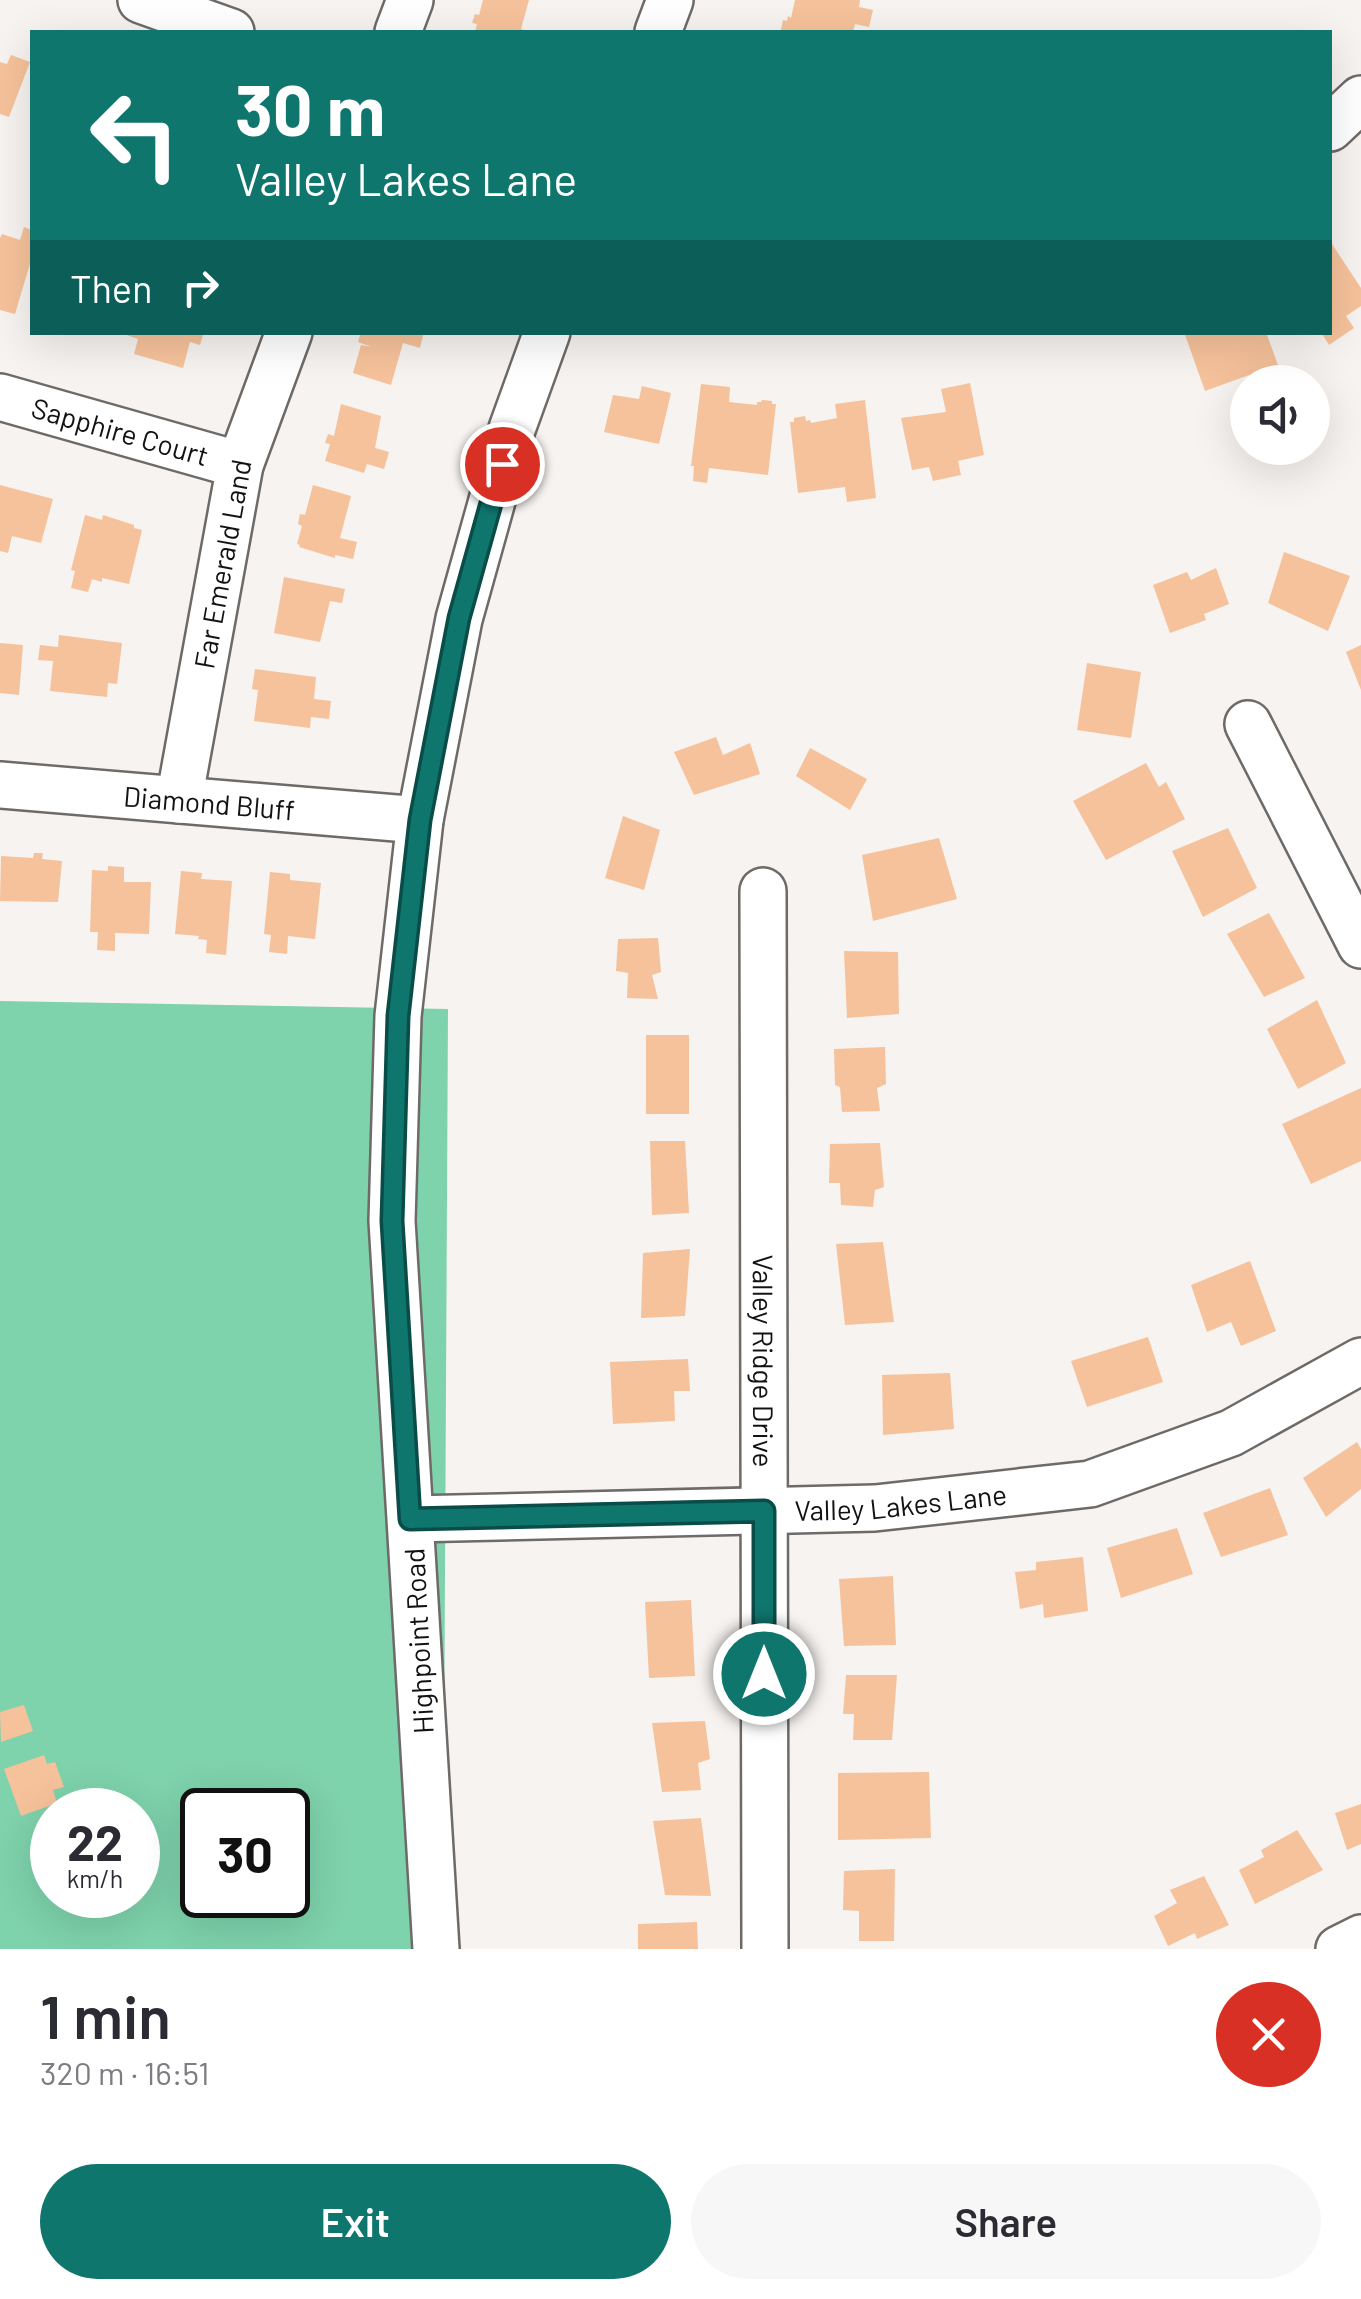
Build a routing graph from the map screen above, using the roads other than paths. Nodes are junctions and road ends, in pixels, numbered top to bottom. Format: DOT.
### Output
graph roads {
  1 [pos="141,0"];
  2 [pos="410,0"];
  3 [pos="670,0"];
  4 [pos="224,30"];
  5 [pos="399,30"];
  6 [pos="659,30"];
  7 [pos="1361,99"];
  8 [pos="1332,126"];
  9 [pos="287,335"];
  10 [pos="547,335"];
  11 [pos="0,397"];
  12 [pos="240,465"];
  13 [pos="1248,724"];
  14 [pos="0,786"];
  15 [pos="179,800"];
  16 [pos="420,820"];
  17 [pos="764,891"];
  18 [pos="1361,945"];
  19 [pos="1361,1361"];
  20 [pos="764,1511"];
  21 [pos="410,1519"];
  22 [pos="1361,1938"];
  23 [pos="436,1949"];
  24 [pos="765,1949"];
  25 [pos="1338,1949"];
  1 -- 4 [label="street"];
  2 -- 5 [label="street"];
  3 -- 6 [label="street"];
  7 -- 8 [label="street"];
  9 -- 12 [label="street, Far Emerald Land"];
  10 -- 16 [label="street, Highpoint Road"];
  11 -- 12 [label="street, Sapphire Court"];
  12 -- 15 [label="street, Far Emerald Land"];
  13 -- 18 [label="street"];
  14 -- 15 [label="street, Diamond Bluff"];
  15 -- 16 [label="street, Diamond Bluff"];
  16 -- 21 [label="street, Highpoint Road"];
  17 -- 20 [label="street, Valley Ridge Drive"];
  19 -- 20 [label="street, Valley Lakes Lane"];
  20 -- 21 [label="street, Valley Lakes Lane"];
  20 -- 24 [label="street, Valley Ridge Drive"];
  21 -- 23 [label="street, Highpoint Road"];
  22 -- 25 [label="street"];
}
